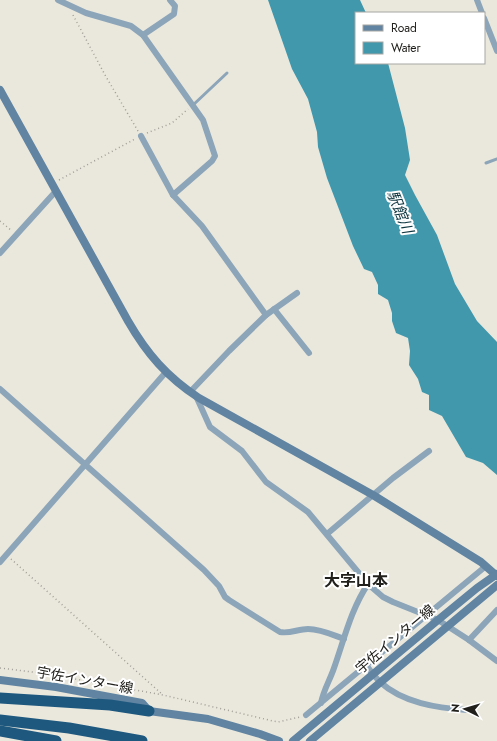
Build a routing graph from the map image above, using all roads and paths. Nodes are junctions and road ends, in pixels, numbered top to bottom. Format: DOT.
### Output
graph roads {
  1 [pos="58,0"];
  2 [pos="170,0"];
  3 [pos="477,0"];
  4 [pos="68,6"];
  5 [pos="482,12"];
  6 [pos="485,21"];
  7 [pos="143,35"];
  8 [pos="497,51"];
  9 [pos="227,73"];
  10 [pos="0,90"];
  11 [pos="192,106"];
  12 [pos="141,136"];
  13 [pos="497,158"];
  14 [pos="486,163"];
  15 [pos="54,187"];
  16 [pos="173,194"];
  17 [pos="0,221"];
  18 [pos="16,235"];
  19 [pos="0,253"];
  20 [pos="297,293"];
  21 [pos="274,309"];
  22 [pos="266,315"];
  23 [pos="309,353"];
  24 [pos="166,372"];
  25 [pos="0,389"];
  26 [pos="192,394"];
  27 [pos="429,451"];
  28 [pos="85,464"];
  29 [pos="373,495"];
  30 [pos="327,534"];
  31 [pos="6,555"];
  32 [pos="0,562"];
  33 [pos="486,566"];
  34 [pos="496,575"];
  35 [pos="368,584"];
  36 [pos="497,584"];
  37 [pos="497,610"];
  38 [pos="426,616"];
  39 [pos="438,620"];
  40 [pos="448,626"];
  41 [pos="344,639"];
  42 [pos="469,640"];
  43 [pos="497,660"];
  44 [pos="366,665"];
  45 [pos="0,668"];
  46 [pos="373,674"];
  47 [pos="0,680"];
  48 [pos="380,682"];
  49 [pos="163,695"];
  50 [pos="0,698"];
  51 [pos="321,703"];
  52 [pos="467,710"];
  53 [pos="149,711"];
  54 [pos="306,715"];
  55 [pos="0,720"];
  56 [pos="0,731"];
  57 [pos="56,741"];
  58 [pos="142,741"];
  59 [pos="279,741"];
  60 [pos="294,741"];
  61 [pos="310,741"];
  1 -- 4 [label="street"];
  2 -- 7 [label="street"];
  3 -- 5 [label="street"];
  4 -- 7 [label="street"];
  4 -- 12 [label="path"];
  6 -- 8 [label="street"];
  7 -- 11 [label="street"];
  9 -- 11 [label="lane"];
  10 -- 15 [label="main road"];
  11 -- 12 [label="path"];
  11 -- 16 [label="street"];
  12 -- 15 [label="path"];
  12 -- 16 [label="street"];
  13 -- 14 [label="lane"];
  15 -- 18 [label="street"];
  15 -- 24 [label="main road"];
  16 -- 22 [label="street"];
  17 -- 18 [label="path"];
  18 -- 19 [label="street"];
  20 -- 21 [label="street"];
  21 -- 22 [label="street"];
  21 -- 23 [label="street"];
  22 -- 26 [label="street"];
  24 -- 26 [label="main road"];
  24 -- 28 [label="street"];
  25 -- 28 [label="street"];
  26 -- 29 [label="main road"];
  26 -- 30 [label="street"];
  27 -- 29 [label="street"];
  28 -- 31 [label="street"];
  28 -- 41 [label="street"];
  29 -- 30 [label="street"];
  29 -- 33 [label="main road"];
  30 -- 35 [label="street"];
  31 -- 32 [label="street"];
  31 -- 49 [label="path"];
  33 -- 34 [label="main road"];
  33 -- 38 [label="street"];
  34 -- 39 [label="main road, 宇佐インター線"];
  35 -- 38 [label="street"];
  35 -- 41 [label="street"];
  36 -- 40 [label="main road, 宇佐インター線"];
  37 -- 42 [label="street"];
  38 -- 39 [label="street"];
  38 -- 44 [label="street"];
  39 -- 40 [label="street"];
  39 -- 46 [label="main road, 宇佐インター線"];
  40 -- 42 [label="street"];
  40 -- 48 [label="main road, 宇佐インター線"];
  41 -- 51 [label="street"];
  42 -- 43 [label="street"];
  44 -- 46 [label="street"];
  44 -- 51 [label="street"];
  45 -- 49 [label="path"];
  46 -- 48 [label="street"];
  46 -- 60 [label="main road, 宇佐インター線"];
  47 -- 53 [label="main road, 宇佐インター線"];
  48 -- 52 [label="street"];
  48 -- 61 [label="main road, 宇佐インター線"];
  49 -- 54 [label="path"];
  50 -- 53 [label="highway"];
  51 -- 54 [label="street"];
  53 -- 59 [label="main road, 宇佐インター線"];
  55 -- 58 [label="highway"];
  56 -- 57 [label="highway"];
}
